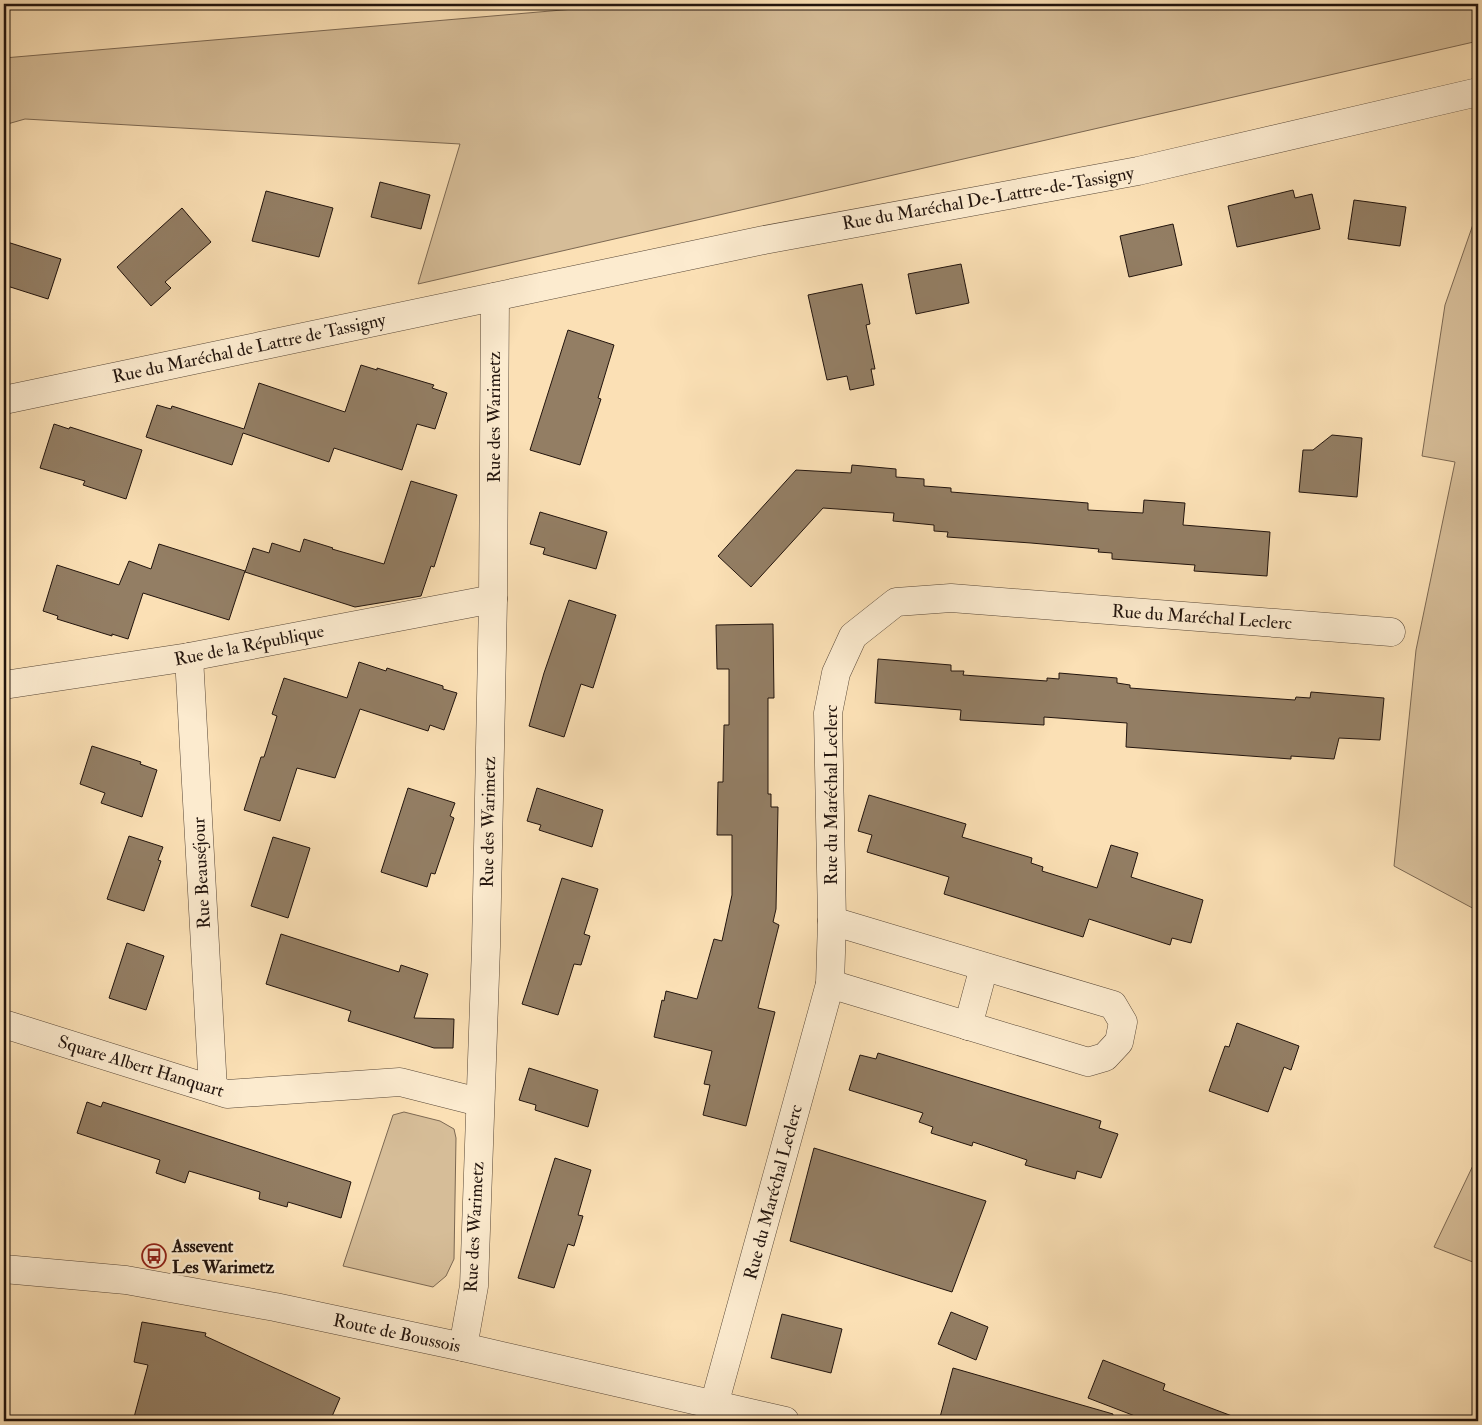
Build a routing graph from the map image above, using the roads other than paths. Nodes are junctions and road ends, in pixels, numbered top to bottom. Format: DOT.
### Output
graph roads {
  1 [pos="1478,92"];
  2 [pos="495,296"];
  3 [pos="4,400"];
  4 [pos="493,599"];
  5 [pos="1392,632"];
  6 [pos="189,657"];
  7 [pos="4,686"];
  8 [pos="832,921"];
  9 [pos="984,967"];
  10 [pos="830,984"];
  11 [pos="4,1024"];
  12 [pos="968,1026"];
  13 [pos="213,1089"];
  14 [pos="479,1102"];
  15 [pos="4,1269"];
  16 [pos="463,1347"];
  17 [pos="714,1405"];
  18 [pos="785,1421"];
  1 -- 2 [label="street, Rue du Maréchal De-Lattre-de-Tassigny"];
  2 -- 3 [label="street, Rue du Maréchal de Lattre de Tassigny"];
  2 -- 4 [label="street, Rue des Warimetz"];
  4 -- 6 [label="street, Rue de la République"];
  4 -- 14 [label="street, Rue des Warimetz"];
  5 -- 8 [label="street, Rue du Maréchal Leclerc"];
  6 -- 7 [label="street, Rue de la République"];
  6 -- 13 [label="street, Rue Beauséjour"];
  8 -- 9 [label="street"];
  8 -- 10 [label="street, Rue du Maréchal Leclerc"];
  9 -- 12 [label="street"];
  9 -- 12 [label="street"];
  10 -- 12 [label="street"];
  10 -- 17 [label="street, Rue du Maréchal Leclerc"];
  11 -- 13 [label="street, Square Albert Hanquart"];
  13 -- 14 [label="street, Square Albert Hanquart"];
  14 -- 16 [label="street, Rue des Warimetz"];
  15 -- 16 [label="street, Route de Boussois"];
  16 -- 17 [label="street, Route de Boussois"];
  17 -- 18 [label="street, Route de Boussois"];
}
